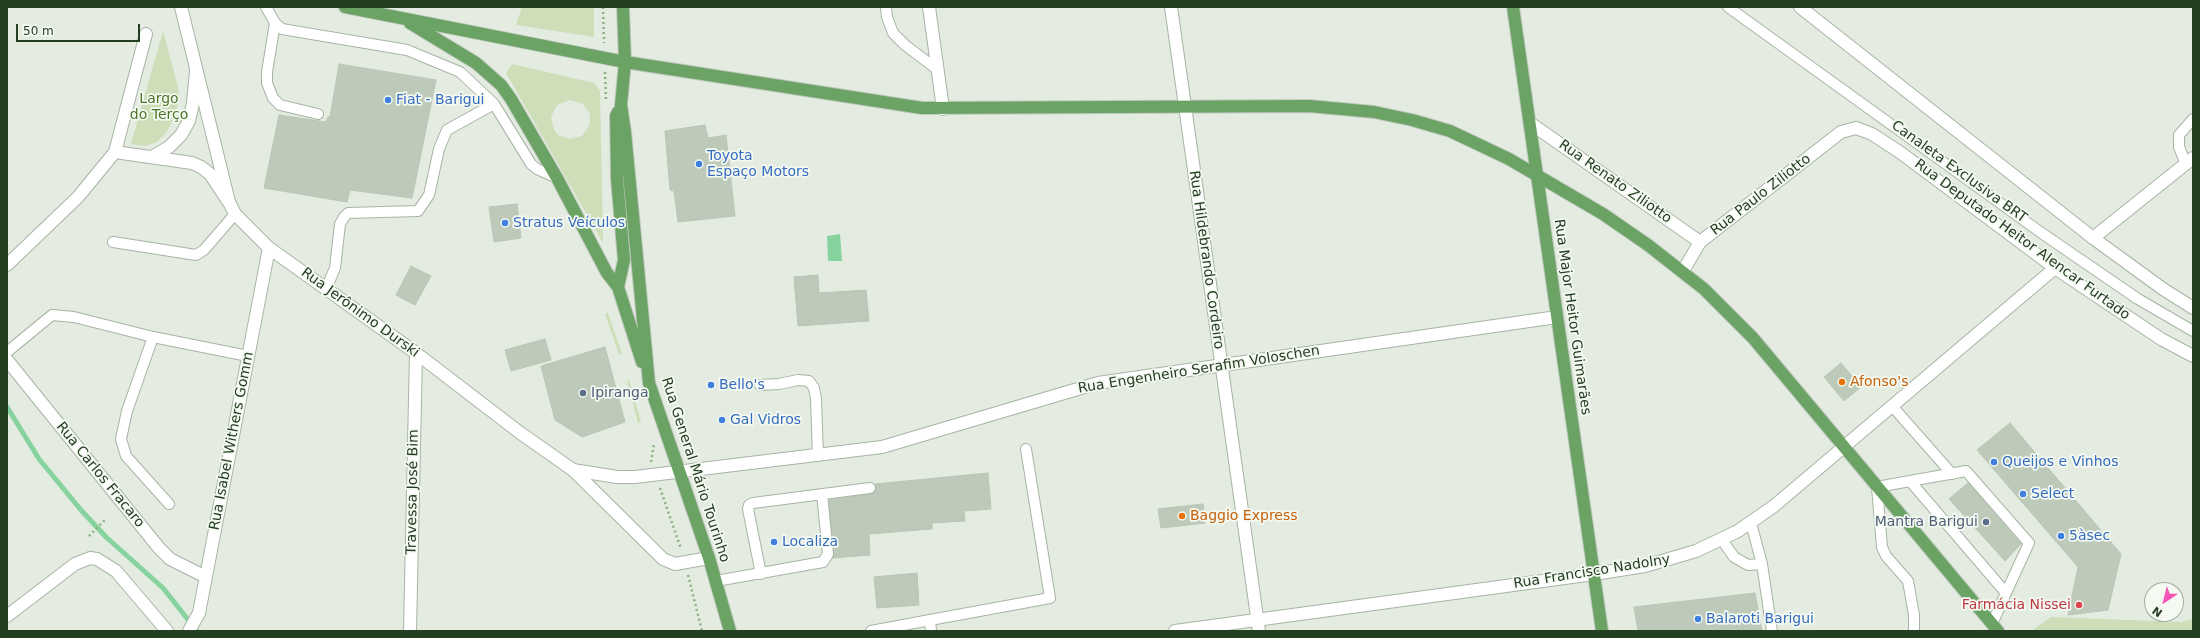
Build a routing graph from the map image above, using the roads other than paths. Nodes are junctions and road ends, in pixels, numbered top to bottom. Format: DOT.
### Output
graph roads {
  1 [pos="182,7"];
  2 [pos="266,7"];
  3 [pos="345,7"];
  4 [pos="623,7"];
  5 [pos="886,7"];
  6 [pos="930,7"];
  7 [pos="1171,7"];
  8 [pos="1513,7"];
  9 [pos="1728,7"];
  10 [pos="1800,7"];
  11 [pos="402,18"];
  12 [pos="275,23"];
  13 [pos="146,34"];
  14 [pos="626,62"];
  15 [pos="197,66"];
  16 [pos="938,70"];
  17 [pos="494,104"];
  18 [pos="621,105"];
  19 [pos="1185,106"];
  20 [pos="943,109"];
  21 [pos="318,114"];
  22 [pos="2193,119"];
  23 [pos="1530,123"];
  24 [pos="1850,129"];
  25 [pos="115,152"];
  26 [pos="152,157"];
  27 [pos="2190,161"];
  28 [pos="1537,174"];
  29 [pos="557,178"];
  30 [pos="229,202"];
  31 [pos="235,214"];
  32 [pos="2093,238"];
  33 [pos="113,242"];
  34 [pos="1700,242"];
  35 [pos="268,248"];
  36 [pos="7,265"];
  37 [pos="2055,268"];
  38 [pos="1683,271"];
  39 [pos="618,287"];
  40 [pos="326,289"];
  41 [pos="2193,308"];
  42 [pos="1557,317"];
  43 [pos="2193,331"];
  44 [pos="153,337"];
  45 [pos="7,352"];
  46 [pos="416,353"];
  47 [pos="248,356"];
  48 [pos="2193,356"];
  49 [pos="7,360"];
  50 [pos="1221,364"];
  51 [pos="649,383"];
  52 [pos="760,385"];
  53 [pos="1893,407"];
  54 [pos="1844,447"];
  55 [pos="1026,449"];
  56 [pos="818,455"];
  57 [pos="573,470"];
  58 [pos="680,472"];
  59 [pos="1952,474"];
  60 [pos="1910,482"];
  61 [pos="1877,487"];
  62 [pos="870,488"];
  63 [pos="822,494"];
  64 [pos="169,504"];
  65 [pos="1751,523"];
  66 [pos="1722,540"];
  67 [pos="709,558"];
  68 [pos="1762,564"];
  69 [pos="761,574"];
  70 [pos="1594,574"];
  71 [pos="206,577"];
  72 [pos="716,581"];
  73 [pos="2006,593"];
  74 [pos="7,616"];
  75 [pos="930,620"];
  76 [pos="1258,625"];
  77 [pos="1995,627"];
  78 [pos="167,631"];
  79 [pos="189,631"];
  80 [pos="410,631"];
  81 [pos="730,631"];
  82 [pos="871,631"];
  83 [pos="931,631"];
  84 [pos="1175,631"];
  85 [pos="1602,631"];
  86 [pos="1772,631"];
  87 [pos="1915,631"];
  1 -- 15 [label="street, Rua Jerônimo Durski"];
  2 -- 12 [label="lane"];
  3 -- 11 [label="main road"];
  4 -- 14 [label="main road, Rua General Mário Tourinho"];
  5 -- 16 [label="lane"];
  6 -- 16 [label="street"];
  7 -- 19 [label="street, Rua Hildebrando Cordeiro"];
  8 -- 23 [label="main road, Rua Major Heitor Guimarães"];
  9 -- 43 [label="lane, Canaleta Exclusiva BRT"];
  10 -- 32 [label="street"];
  11 -- 14 [label="main road"];
  11 -- 29 [label="main road"];
  12 -- 17 [label="lane"];
  12 -- 21 [label="lane"];
  13 -- 25 [label="street"];
  14 -- 18 [label="main road, Rua General Mário Tourinho"];
  14 -- 20 [label="main road"];
  15 -- 26 [label="street"];
  15 -- 30 [label="street, Rua Jerônimo Durski"];
  16 -- 20 [label="street"];
  17 -- 29 [label="lane"];
  17 -- 40 [label="lane"];
  18 -- 39 [label="main road"];
  18 -- 51 [label="main road, Rua General Mário Tourinho"];
  19 -- 20 [label="main road"];
  19 -- 28 [label="main road"];
  19 -- 50 [label="street, Rua Hildebrando Cordeiro"];
  22 -- 27 [label="lane"];
  23 -- 28 [label="main road, Rua Major Heitor Guimarães"];
  23 -- 34 [label="street, Rua Renato Ziliotto"];
  24 -- 34 [label="street, Rua Paulo Ziliotto"];
  24 -- 37 [label="street, Rua Deputado Heitor Alencar Furtado"];
  25 -- 26 [label="street"];
  25 -- 36 [label="street"];
  26 -- 30 [label="street"];
  27 -- 32 [label="street"];
  28 -- 38 [label="main road"];
  28 -- 42 [label="main road, Rua Major Heitor Guimarães"];
  29 -- 39 [label="main road"];
  30 -- 31 [label="street, Rua Jerônimo Durski"];
  31 -- 33 [label="lane"];
  31 -- 35 [label="street, Rua Jerônimo Durski"];
  32 -- 41 [label="street"];
  34 -- 38 [label="street, Rua Paulo Ziliotto"];
  35 -- 40 [label="street, Rua Jerônimo Durski"];
  35 -- 47 [label="street, Rua Isabel Withers Gomm"];
  37 -- 48 [label="street, Rua Deputado Heitor Alencar Furtado"];
  37 -- 53 [label="street, Rua Francisco Nadolny"];
  38 -- 54 [label="main road"];
  39 -- 51 [label="main road"];
  40 -- 46 [label="street, Rua Jerônimo Durski"];
  42 -- 50 [label="street, Rua Engenheiro Serafim Voloschen"];
  42 -- 70 [label="main road, Rua Major Heitor Guimarães"];
  44 -- 45 [label="lane"];
  44 -- 47 [label="lane"];
  44 -- 64 [label="lane"];
  46 -- 57 [label="street, Rua Jerônimo Durski"];
  46 -- 80 [label="street, Travessa José Bim"];
  47 -- 71 [label="street, Rua Isabel Withers Gomm"];
  49 -- 71 [label="street, Rua Carlos Fracaro"];
  50 -- 56 [label="street, Rua Engenheiro Serafim Voloschen"];
  50 -- 76 [label="street, Rua Hildebrando Cordeiro"];
  51 -- 58 [label="main road, Rua General Mário Tourinho"];
  52 -- 56 [label="lane"];
  53 -- 54 [label="street, Rua Francisco Nadolny"];
  53 -- 59 [label="lane"];
  54 -- 61 [label="main road"];
  54 -- 65 [label="street, Rua Francisco Nadolny"];
  55 -- 75 [label="lane"];
  56 -- 58 [label="street, Rua Engenheiro Serafim Voloschen"];
  57 -- 58 [label="street, Rua Jerônimo Durski"];
  57 -- 67 [label="street"];
  58 -- 67 [label="main road, Rua General Mário Tourinho"];
  59 -- 60 [label="lane"];
  59 -- 73 [label="lane"];
  60 -- 61 [label="lane"];
  60 -- 73 [label="lane"];
  61 -- 77 [label="main road"];
  61 -- 87 [label="lane"];
  62 -- 63 [label="lane"];
  63 -- 69 [label="lane"];
  63 -- 69 [label="lane"];
  65 -- 66 [label="street, Rua Francisco Nadolny"];
  65 -- 68 [label="lane"];
  66 -- 68 [label="lane"];
  66 -- 70 [label="street, Rua Francisco Nadolny"];
  67 -- 72 [label="main road, Rua General Mário Tourinho"];
  68 -- 86 [label="lane"];
  69 -- 72 [label="lane"];
  70 -- 76 [label="street, Rua Francisco Nadolny"];
  70 -- 85 [label="main road, Rua Major Heitor Guimarães"];
  71 -- 79 [label="street, Rua Isabel Withers Gomm"];
  72 -- 81 [label="main road, Rua General Mário Tourinho"];
  73 -- 77 [label="lane"];
  74 -- 78 [label="street"];
  75 -- 82 [label="lane"];
  75 -- 83 [label="lane"];
  76 -- 84 [label="street, Rua Francisco Nadolny"];
}
